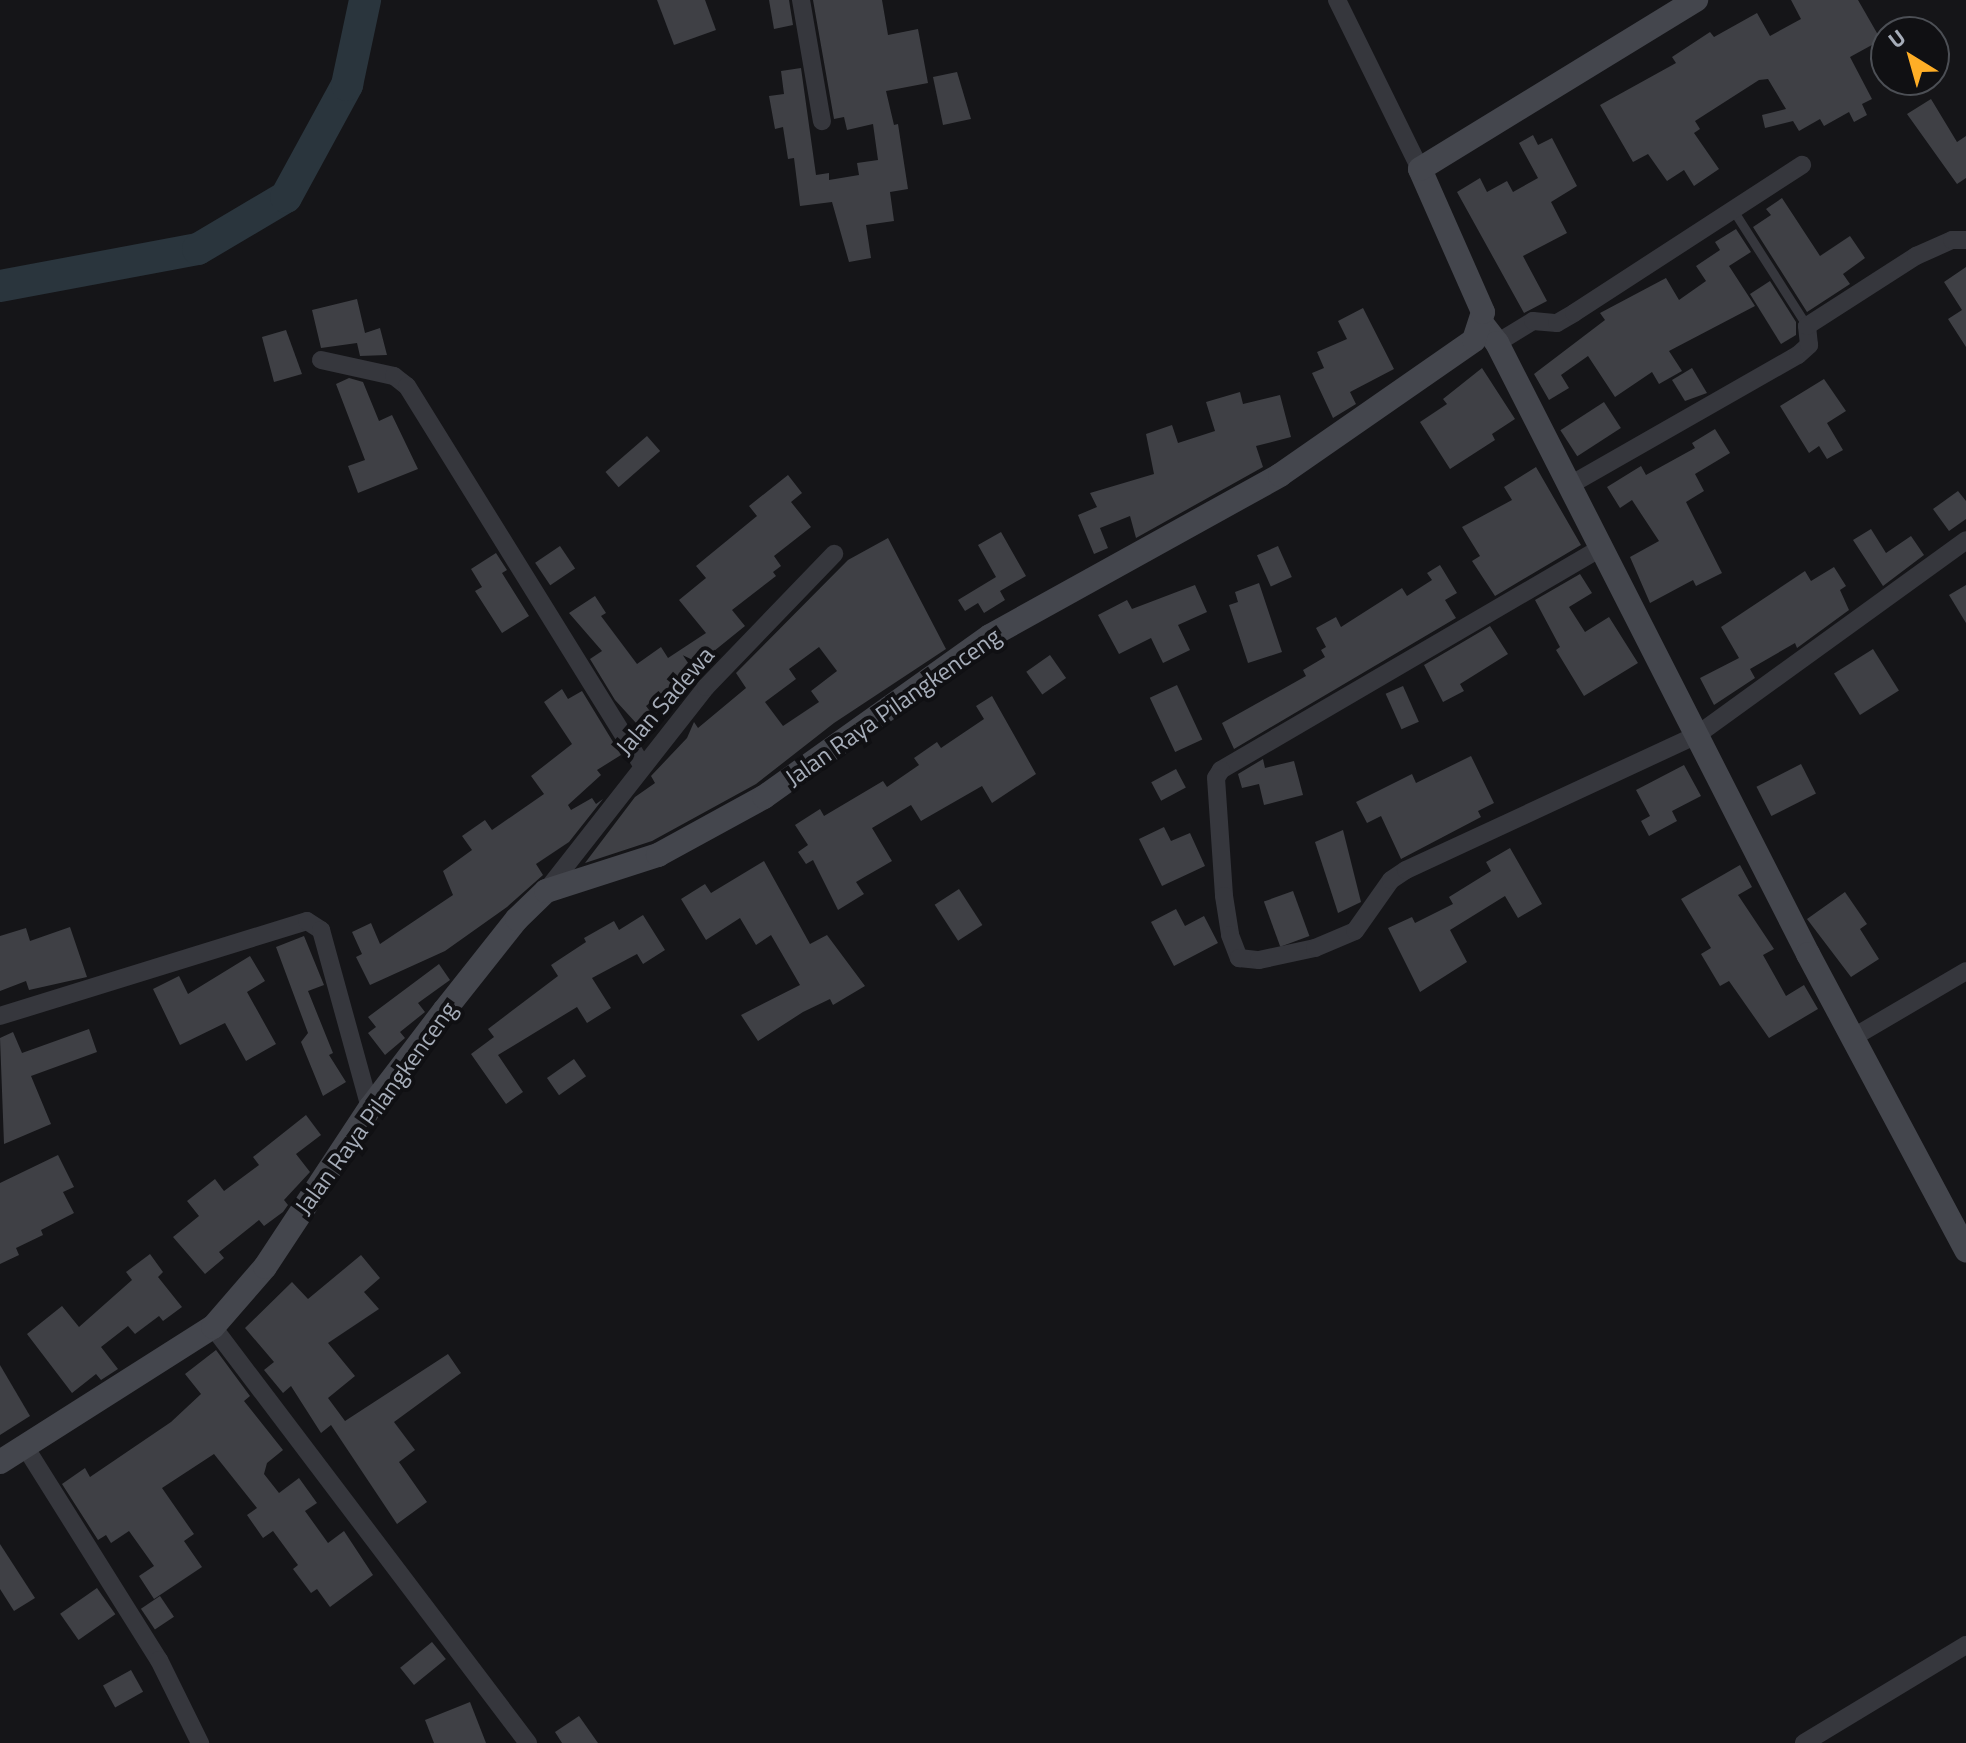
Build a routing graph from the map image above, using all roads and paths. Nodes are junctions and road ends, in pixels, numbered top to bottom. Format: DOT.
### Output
graph roads {
  1 [pos="801,0"];
  2 [pos="1337,0"];
  3 [pos="1696,0"];
  4 [pos="822,121"];
  5 [pos="1802,165"];
  6 [pos="1420,169"];
  7 [pos="1733,210"];
  8 [pos="1966,240"];
  9 [pos="1807,326"];
  10 [pos="1490,334"];
  11 [pos="321,360"];
  12 [pos="1570,485"];
  13 [pos="1966,540"];
  14 [pos="1599,549"];
  15 [pos="834,554"];
  16 [pos="1697,735"];
  17 [pos="641,764"];
  18 [pos="546,891"];
  19 [pos="1966,971"];
  20 [pos="0,1016"];
  21 [pos="1852,1038"];
  22 [pos="370,1108"];
  23 [pos="1966,1250"];
  24 [pos="213,1327"];
  25 [pos="24,1445"];
  26 [pos="0,1462"];
  27 [pos="1966,1645"];
  28 [pos="200,1743"];
  29 [pos="528,1743"];
  30 [pos="1804,1743"];
  1 -- 4 [label="street"];
  2 -- 6 [label="street"];
  3 -- 6 [label="main road"];
  5 -- 7 [label="street"];
  6 -- 10 [label="main road"];
  7 -- 9 [label="lane"];
  7 -- 10 [label="street"];
  8 -- 9 [label="street"];
  9 -- 12 [label="street"];
  10 -- 12 [label="main road"];
  10 -- 18 [label="main road, Jalan Raya Pilangkenceng"];
  11 -- 17 [label="street"];
  12 -- 14 [label="main road"];
  13 -- 16 [label="street"];
  14 -- 16 [label="main road"];
  14 -- 16 [label="street"];
  15 -- 17 [label="street, Jalan Sadewa"];
  16 -- 21 [label="main road"];
  17 -- 18 [label="street, Jalan Sadewa"];
  18 -- 22 [label="main road, Jalan Raya Pilangkenceng"];
  19 -- 21 [label="street"];
  20 -- 22 [label="street"];
  21 -- 23 [label="main road"];
  22 -- 24 [label="main road, Jalan Raya Pilangkenceng"];
  24 -- 25 [label="main road, Jalan Raya Pilangkenceng"];
  24 -- 29 [label="street"];
  25 -- 26 [label="main road, Jalan Raya Pilangkenceng"];
  25 -- 28 [label="street"];
  27 -- 30 [label="street"];
}
